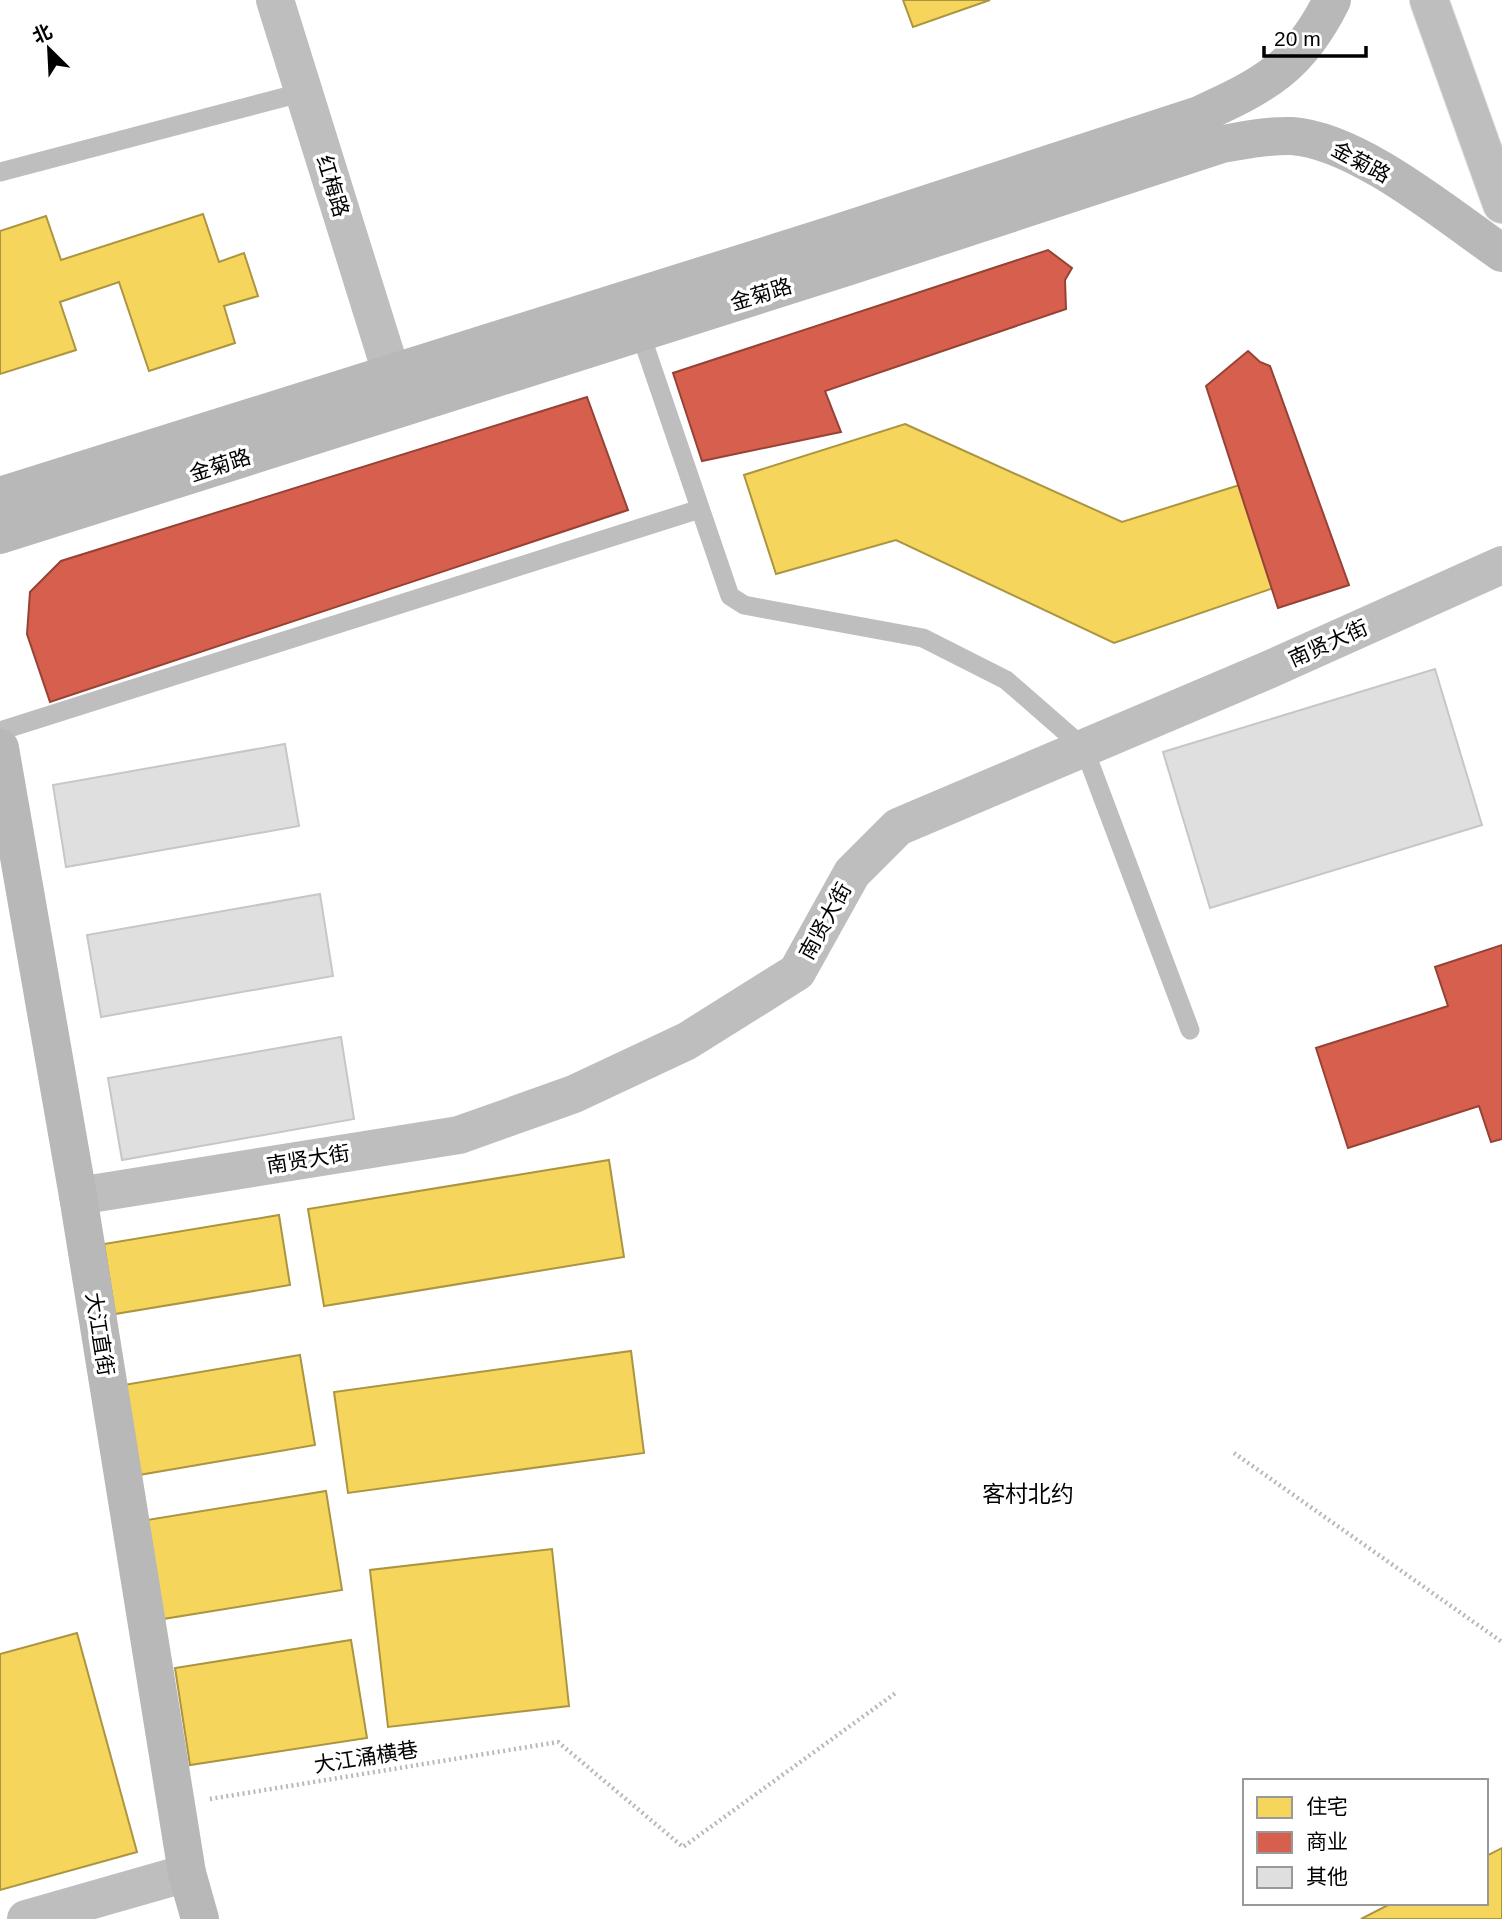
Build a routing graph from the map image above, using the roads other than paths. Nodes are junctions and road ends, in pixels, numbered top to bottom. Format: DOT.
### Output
graph roads {
  1 [pos="275,0"];
  2 [pos="1332,0"];
  3 [pos="1429,0"];
  4 [pos="304,92"];
  5 [pos="0,172"];
  6 [pos="1502,204"];
  7 [pos="1502,253"];
  8 [pos="640,332"];
  9 [pos="391,372"];
  10 [pos="0,496"];
  11 [pos="700,509"];
  12 [pos="0,535"];
  13 [pos="1502,565"];
  14 [pos="0,731"];
  15 [pos="0,748"];
  16 [pos="1084,748"];
  17 [pos="1190,1030"];
  18 [pos="78,1196"];
  19 [pos="187,1872"];
  20 [pos="26,1919"];
  21 [pos="200,1919"];
  1 -- 4 [label="main road, 红梅路"];
  2 -- 9 [label="street, 金菊路"];
  3 -- 6 [label="main road"];
  4 -- 5 [label="lane"];
  4 -- 9 [label="main road, 红梅路"];
  7 -- 8 [label="street, 金菊路"];
  8 -- 11 [label="lane"];
  8 -- 12 [label="street, 金菊路"];
  9 -- 10 [label="street, 金菊路"];
  11 -- 14 [label="lane"];
  11 -- 16 [label="lane"];
  13 -- 16 [label="main road, 南贤大街"];
  15 -- 18 [label="street, 大江直街"];
  16 -- 17 [label="lane"];
  16 -- 18 [label="main road, 南贤大街"];
  18 -- 19 [label="street, 大江直街"];
  19 -- 20 [label="main road"];
  19 -- 21 [label="street, 大江直街"];
}
